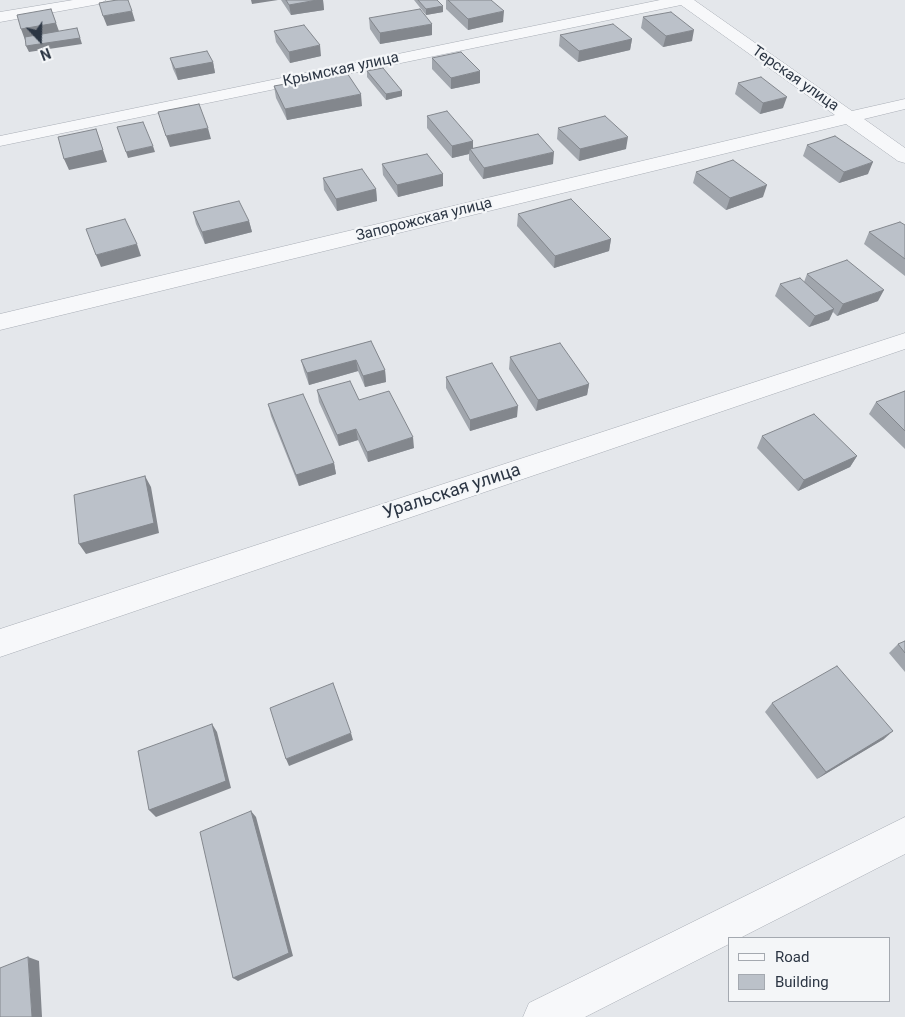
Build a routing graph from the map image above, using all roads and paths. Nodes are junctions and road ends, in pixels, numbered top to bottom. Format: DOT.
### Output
graph roads {
  1 [pos="99,0"];
  2 [pos="683,0"];
  3 [pos="0,17"];
  4 [pos="905,104"];
  5 [pos="849,117"];
  6 [pos="0,141"];
  7 [pos="905,157"];
  8 [pos="0,322"];
  9 [pos="905,340"];
  10 [pos="0,643"];
  11 [pos="905,834"];
  12 [pos="543,1017"];
  1 -- 3 [label="street"];
  2 -- 5 [label="street, Терская улица"];
  2 -- 6 [label="street, Крымская улица"];
  4 -- 5 [label="street, Запорожская улица"];
  5 -- 7 [label="street, Терская улица"];
  5 -- 8 [label="street, Запорожская улица"];
  9 -- 10 [label="street, Уральская улица"];
  11 -- 12 [label="street"];
}
